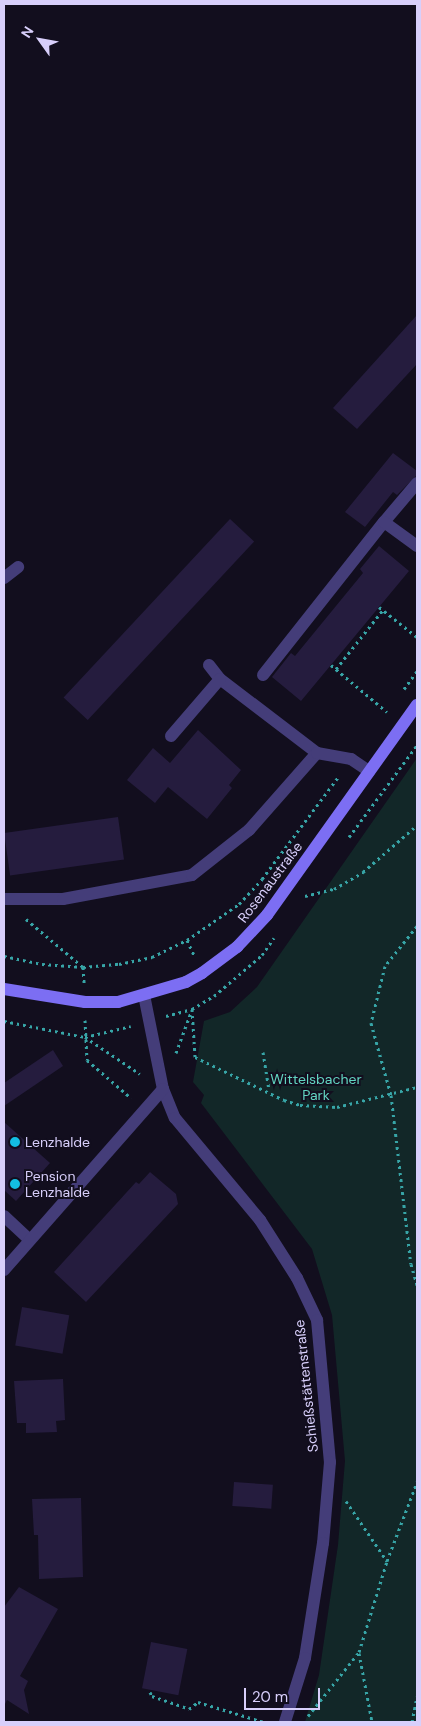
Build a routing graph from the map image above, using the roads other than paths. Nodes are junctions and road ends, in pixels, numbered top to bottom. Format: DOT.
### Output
graph roads {
  1 [pos="417,483"];
  2 [pos="384,522"];
  3 [pos="417,546"];
  4 [pos="18,567"];
  5 [pos="4,578"];
  6 [pos="209,665"];
  7 [pos="263,676"];
  8 [pos="220,679"];
  9 [pos="417,705"];
  10 [pos="170,736"];
  11 [pos="317,753"];
  12 [pos="369,771"];
  13 [pos="8,900"];
  14 [pos="4,989"];
  15 [pos="144,995"];
  16 [pos="163,1089"];
  17 [pos="4,1216"];
  18 [pos="29,1239"];
  19 [pos="4,1270"];
  20 [pos="285,1722"];
  1 -- 2 [label="street"];
  2 -- 3 [label="street"];
  2 -- 7 [label="street"];
  4 -- 5 [label="street"];
  6 -- 8 [label="street"];
  8 -- 10 [label="street"];
  8 -- 11 [label="street"];
  9 -- 12 [label="main road, Rosenaustraße"];
  11 -- 12 [label="street"];
  11 -- 13 [label="street"];
  12 -- 15 [label="main road, Rosenaustraße"];
  14 -- 15 [label="main road, Rosenaustraße"];
  15 -- 16 [label="street, Schießstättenstraße"];
  16 -- 18 [label="street"];
  16 -- 20 [label="street, Schießstättenstraße"];
  17 -- 18 [label="street"];
  18 -- 19 [label="street"];
}
